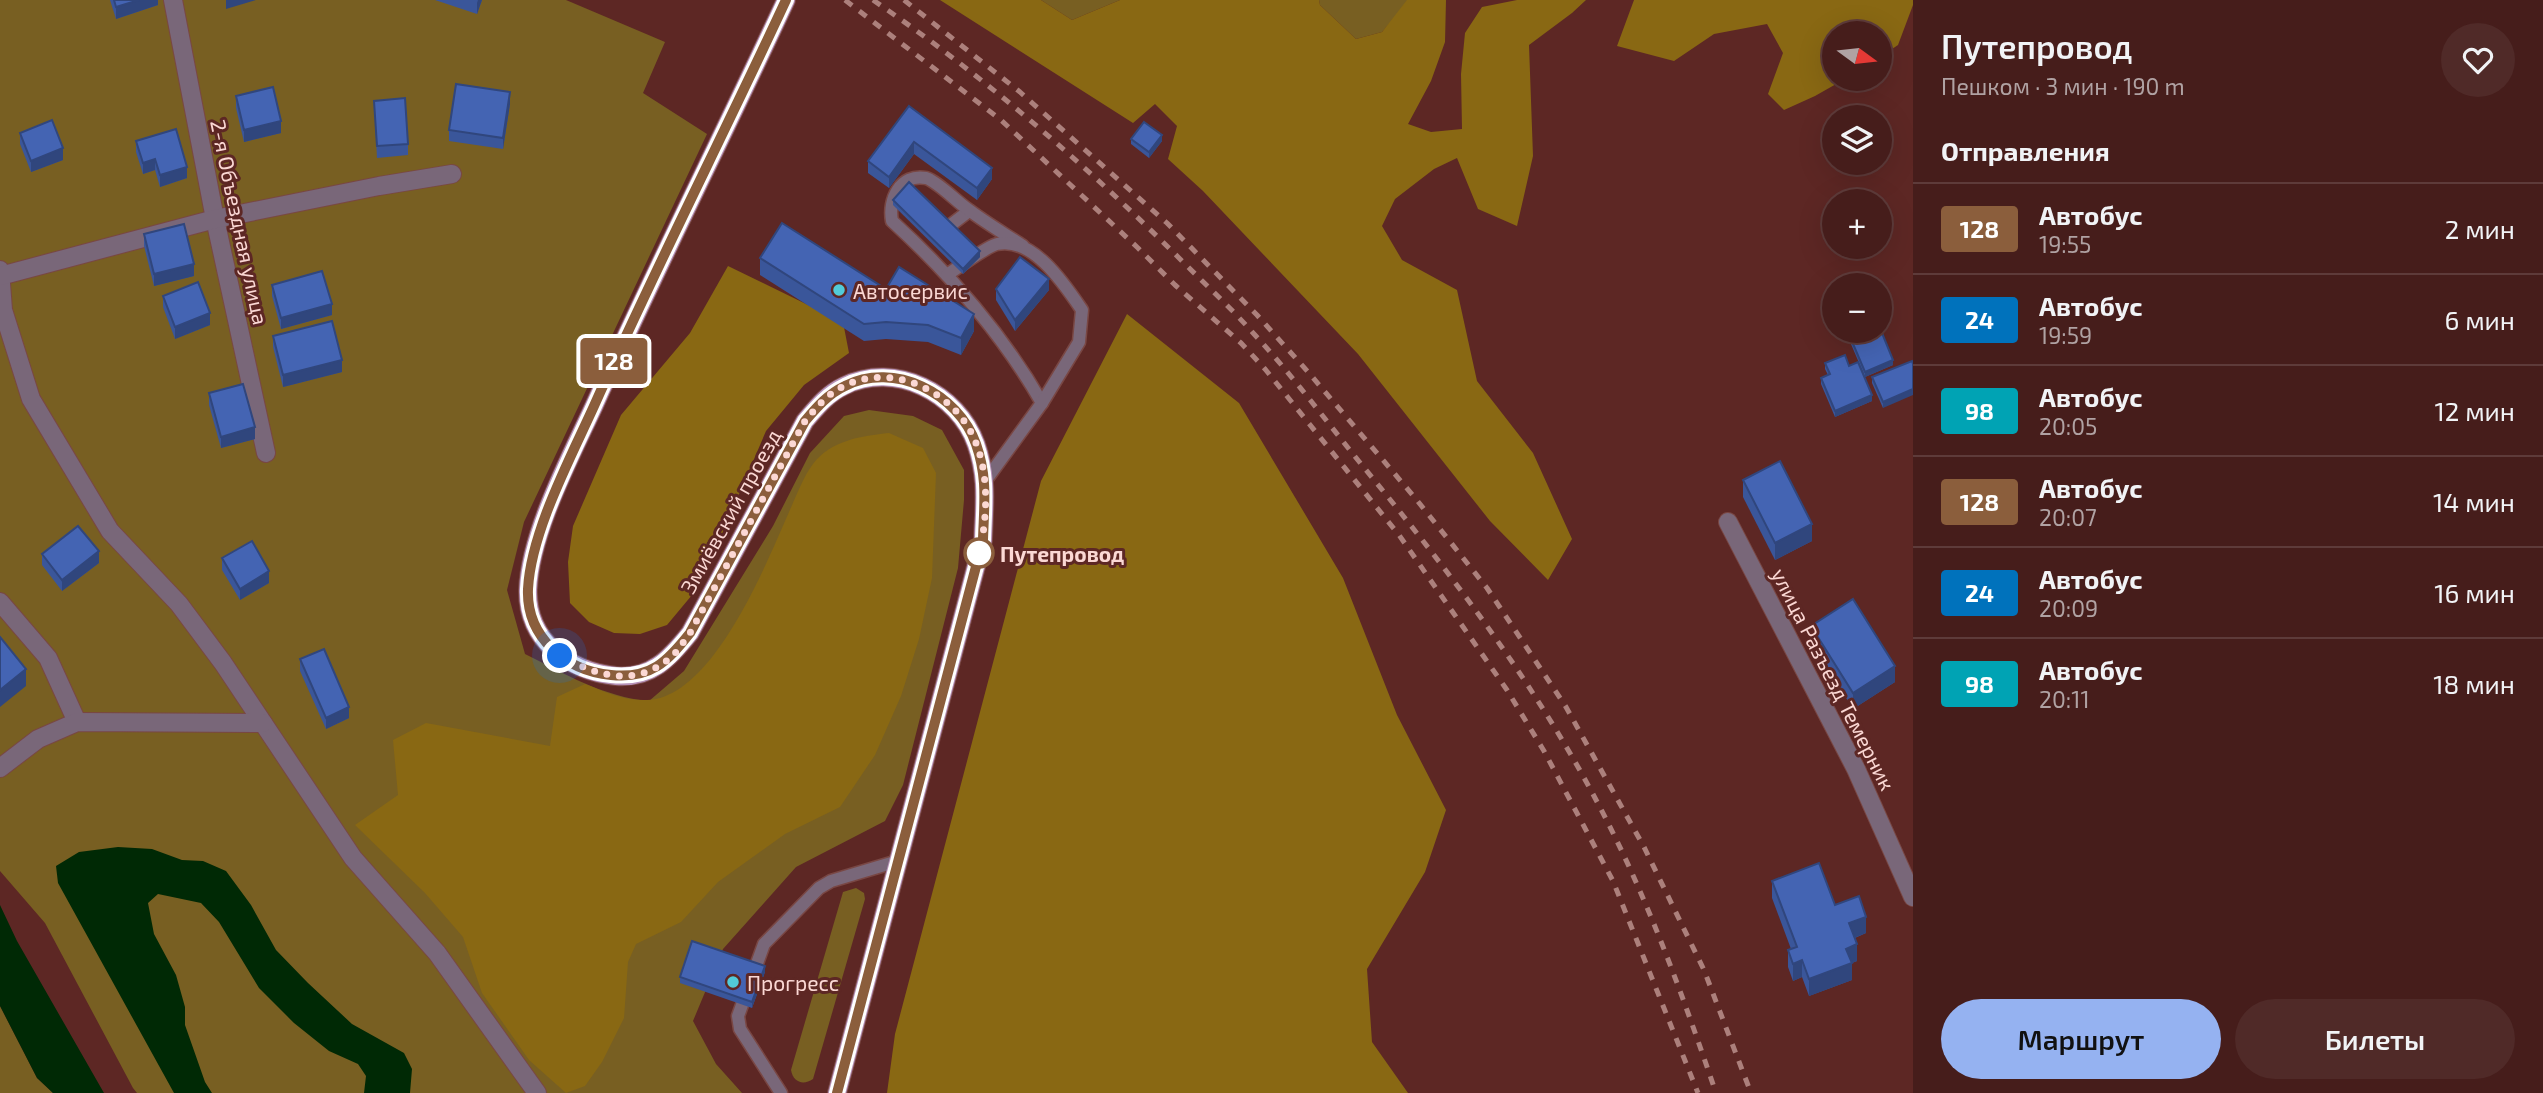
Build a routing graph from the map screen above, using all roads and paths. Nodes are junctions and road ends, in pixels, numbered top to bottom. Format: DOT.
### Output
graph roads {
  1 [pos="173,0"];
  2 [pos="786,0"];
  3 [pos="452,174"];
  4 [pos="970,211"];
  5 [pos="215,219"];
  6 [pos="1023,246"];
  7 [pos="920,247"];
  8 [pos="1,274"];
  9 [pos="947,275"];
  10 [pos="1042,404"];
  11 [pos="266,453"];
  12 [pos="986,480"];
  13 [pos="1728,522"];
  14 [pos="0,602"];
  15 [pos="77,722"];
  16 [pos="263,723"];
  17 [pos="0,768"];
  18 [pos="898,860"];
  19 [pos="1913,897"];
  20 [pos="537,1093"];
  21 [pos="781,1093"];
  22 [pos="837,1093"];
  1 -- 5 [label="street, 2-я Объездная улица"];
  2 -- 12 [label="main road, Змиёвский проезд"];
  3 -- 5 [label="street"];
  4 -- 6 [label="lane"];
  4 -- 7 [label="lane"];
  4 -- 7 [label="lane"];
  5 -- 8 [label="street"];
  5 -- 11 [label="street, 2-я Объездная улица"];
  6 -- 9 [label="lane"];
  6 -- 10 [label="lane"];
  7 -- 9 [label="lane"];
  8 -- 16 [label="street"];
  9 -- 10 [label="lane"];
  10 -- 12 [label="lane"];
  12 -- 18 [label="main road, Змиёвский проезд"];
  13 -- 19 [label="street, улица Разъезд Темерник"];
  14 -- 15 [label="street"];
  15 -- 16 [label="street"];
  15 -- 17 [label="street"];
  16 -- 20 [label="street"];
  18 -- 21 [label="lane"];
  18 -- 22 [label="main road, Змиёвский проезд"];
}
